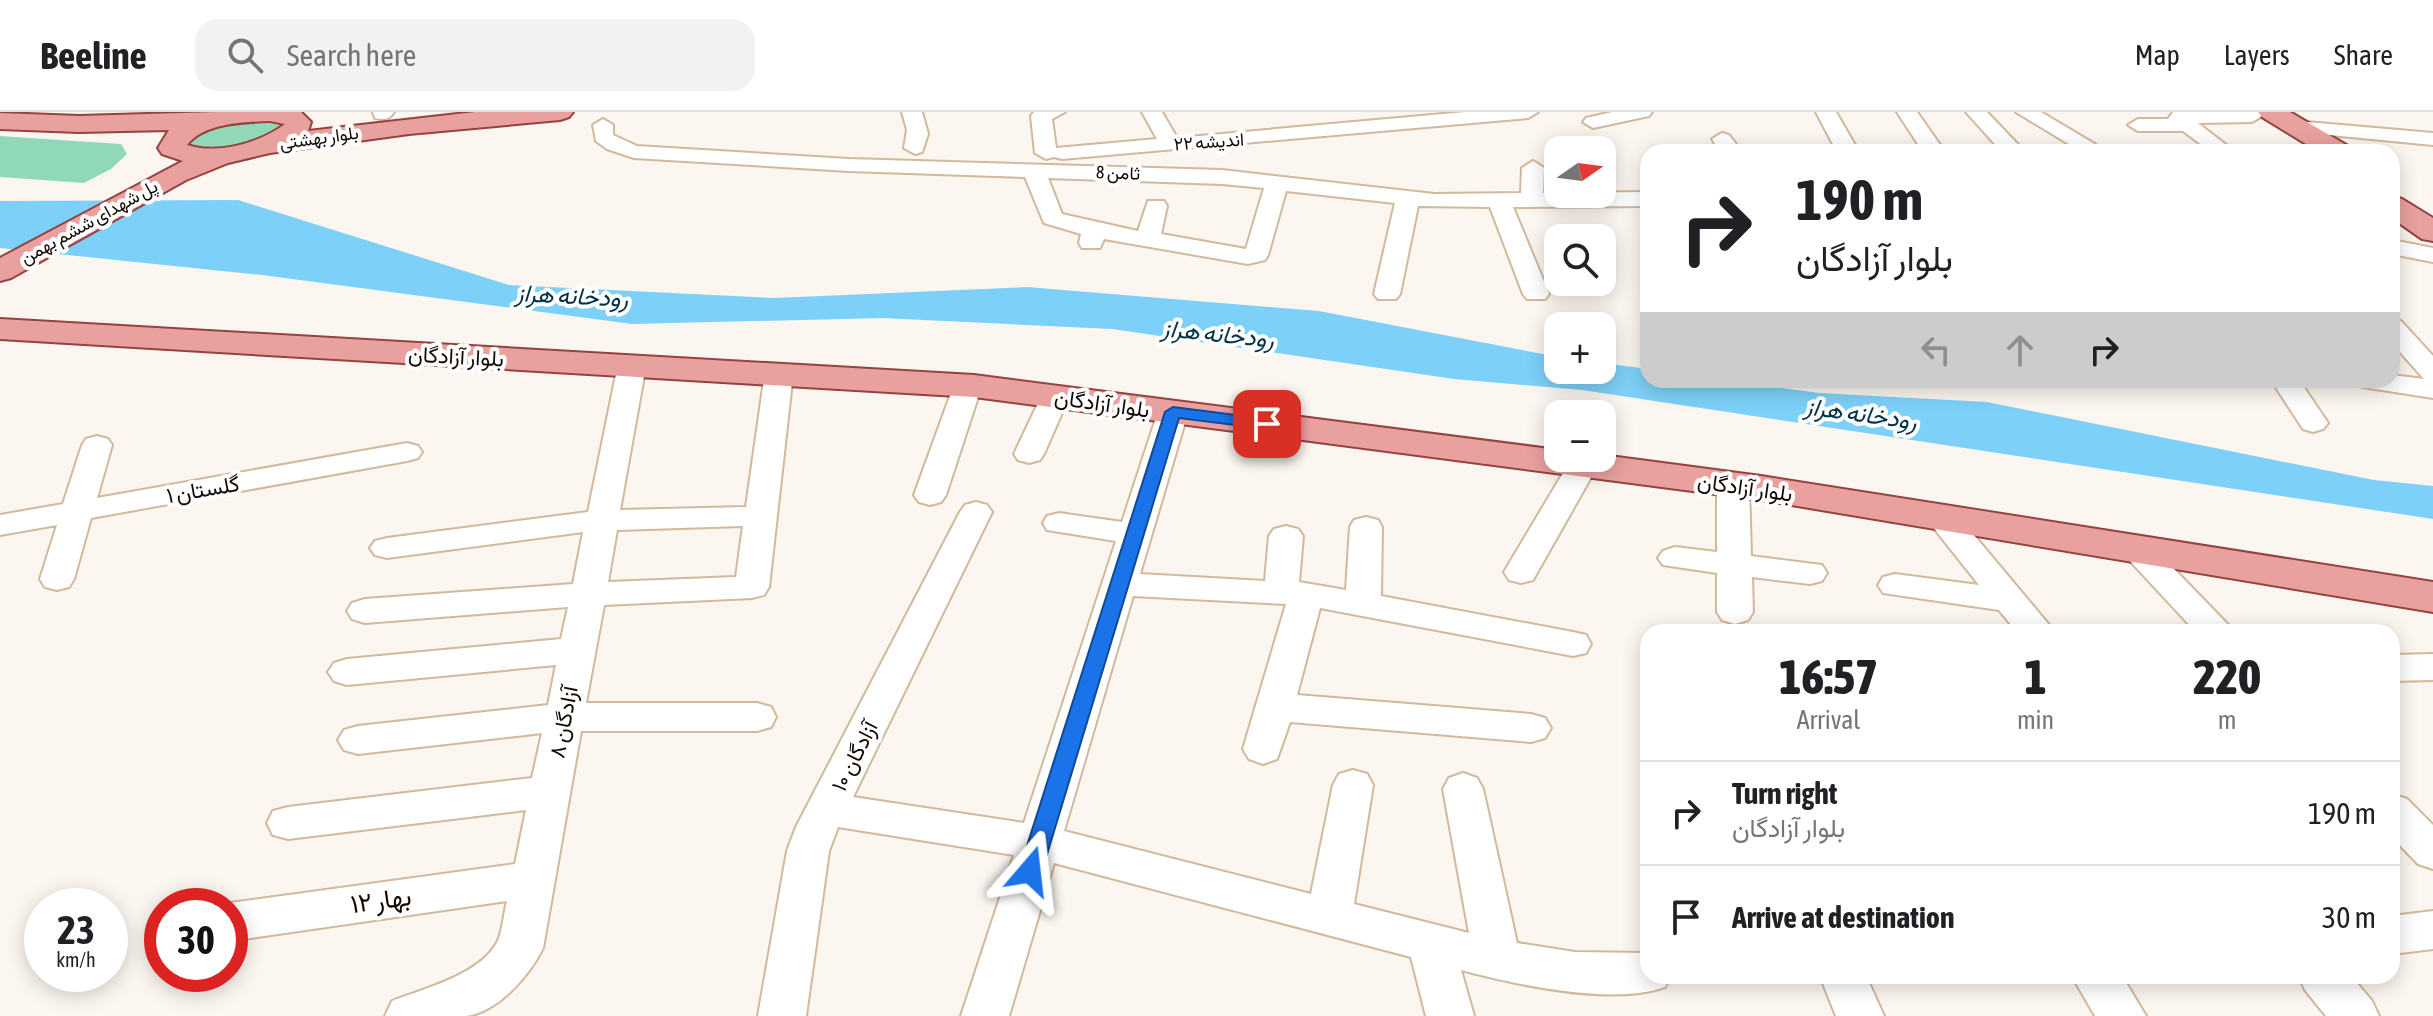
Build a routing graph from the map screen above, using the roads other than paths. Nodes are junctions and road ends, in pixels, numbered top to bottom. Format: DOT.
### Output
graph roads {
  1 [pos="432,112"];
  2 [pos="912,112"];
  3 [pos="1055,112"];
  4 [pos="1152,112"];
  5 [pos="1528,112"];
  6 [pos="1642,112"];
  7 [pos="1826,112"];
  8 [pos="1907,112"];
  9 [pos="1976,112"];
  10 [pos="2026,112"];
  11 [pos="2380,112"];
  12 [pos="246,113"];
  13 [pos="383,113"];
  14 [pos="293,115"];
  15 [pos="1436,116"];
  16 [pos="1497,116"];
  17 [pos="38,117"];
  18 [pos="143,117"];
  19 [pos="592,117"];
  20 [pos="86,118"];
  21 [pos="206,118"];
  22 [pos="2181,121"];
  23 [pos="1593,122"];
  24 [pos="0,124"];
  25 [pos="2139,125"];
  26 [pos="2281,127"];
  27 [pos="1250,133"];
  28 [pos="1517,136"];
  29 [pos="2433,138"];
  30 [pos="1844,144"];
  31 [pos="1929,144"];
  32 [pos="2006,144"];
  33 [pos="2083,144"];
  34 [pos="2213,144"];
  35 [pos="2320,144"];
  36 [pos="268,145"];
  37 [pos="1170,145"];
  38 [pos="915,148"];
  39 [pos="173,155"];
  40 [pos="1040,162"];
  41 [pos="895,165"];
  42 [pos="1533,168"];
  43 [pos="1222,177"];
  44 [pos="1616,183"];
  45 [pos="1277,184"];
  46 [pos="2400,190"];
  47 [pos="1408,198"];
  48 [pos="1640,198"];
  49 [pos="1640,199"];
  50 [pos="1499,200"];
  51 [pos="1532,200"];
  52 [pos="1156,206"];
  53 [pos="2400,210"];
  54 [pos="2433,211"];
  55 [pos="2433,232"];
  56 [pos="1147,241"];
  57 [pos="2400,249"];
  58 [pos="2433,255"];
  59 [pos="0,263"];
  60 [pos="1387,294"];
  61 [pos="1536,294"];
  62 [pos="1,316"];
  63 [pos="2400,335"];
  64 [pos="371,342"];
  65 [pos="632,365"];
  66 [pos="2429,366"];
  67 [pos="779,373"];
  68 [pos="2400,384"];
  69 [pos="968,385"];
  70 [pos="2290,388"];
  71 [pos="2433,389"];
  72 [pos="1055,397"];
  73 [pos="1173,412"];
  74 [pos="2313,423"];
  75 [pos="97,445"];
  76 [pos="1544,445"];
  77 [pos="1544,447"];
  78 [pos="407,452"];
  79 [pos="1029,454"];
  80 [pos="1616,454"];
  81 [pos="1616,458"];
  82 [pos="1570,472"];
  83 [pos="1733,485"];
  84 [pos="930,495"];
  85 [pos="77,511"];
  86 [pos="976,512"];
  87 [pos="763,516"];
  88 [pos="1941,517"];
  89 [pos="603,520"];
  90 [pos="1059,523"];
  91 [pos="0,525"];
  92 [pos="1366,527"];
  93 [pos="1135,534"];
  94 [pos="1286,536"];
  95 [pos="387,548"];
  96 [pos="2135,548"];
  97 [pos="1675,558"];
  98 [pos="1735,565"];
  99 [pos="2337,567"];
  100 [pos="2433,571"];
  101 [pos="1521,572"];
  102 [pos="1810,573"];
  103 [pos="57,579"];
  104 [pos="1120,584"];
  105 [pos="1895,585"];
  106 [pos="1294,593"];
  107 [pos="588,594"];
  108 [pos="2433,597"];
  109 [pos="2010,600"];
  110 [pos="1363,605"];
  111 [pos="365,611"];
  112 [pos="1735,612"];
  113 [pos="2030,624"];
  114 [pos="2209,624"];
  115 [pos="1573,644"];
  116 [pos="577,650"];
  117 [pos="2433,667"];
  118 [pos="2400,668"];
  119 [pos="347,672"];
  120 [pos="1275,707"];
  121 [pos="564,717"];
  122 [pos="757,717"];
  123 [pos="1531,728"];
  124 [pos="358,740"];
  125 [pos="1263,749"];
  126 [pos="1353,785"];
  127 [pos="1463,789"];
  128 [pos="550,791"];
  129 [pos="827,809"];
  130 [pos="2400,818"];
  131 [pos="288,823"];
  132 [pos="1039,842"];
  133 [pos="2433,852"];
  134 [pos="533,879"];
  135 [pos="1329,918"];
  136 [pos="248,919"];
  137 [pos="2433,930"];
  138 [pos="2400,934"];
  139 [pos="1430,944"];
  140 [pos="1497,960"];
  141 [pos="1640,973"];
  142 [pos="1846,984"];
  143 [pos="2100,984"];
  144 [pos="2329,984"];
  145 [pos="434,1012"];
  146 [pos="782,1016"];
  147 [pos="985,1016"];
  148 [pos="1450,1016"];
  149 [pos="1860,1016"];
  150 [pos="2122,1016"];
  151 [pos="2355,1016"];
  1 -- 13 [label="main road, بلوار بهشتی"];
  2 -- 38 [label="street"];
  3 -- 40 [label="street"];
  4 -- 37 [label="street"];
  5 -- 16 [label="street, اندیشه ۲۲"];
  6 -- 23 [label="street"];
  7 -- 30 [label="street"];
  8 -- 31 [label="street"];
  9 -- 32 [label="street"];
  10 -- 33 [label="street"];
  11 -- 29 [label="street"];
  12 -- 14 [label="main road, بلوار بهشتی"];
  12 -- 21 [label="main road, بلوار بهشتی"];
  13 -- 14 [label="main road, بلوار بهشتی"];
  14 -- 36 [label="main road"];
  15 -- 16 [label="street, اندیشه ۲۲"];
  15 -- 27 [label="street, اندیشه ۲۲"];
  16 -- 28 [label="street"];
  17 -- 20 [label="main road"];
  17 -- 24 [label="main road"];
  18 -- 20 [label="main road"];
  18 -- 21 [label="main road"];
  19 -- 36 [label="main road, بلوار بهشتی"];
  19 -- 41 [label="street, ثامن 8"];
  21 -- 39 [label="main road"];
  22 -- 25 [label="street"];
  22 -- 26 [label="street"];
  22 -- 34 [label="street"];
  24 -- 39 [label="main road"];
  26 -- 29 [label="street"];
  26 -- 35 [label="main road"];
  27 -- 37 [label="street, اندیشه ۲۲"];
  27 -- 43 [label="street"];
  36 -- 39 [label="main road, بلوار بهشتی"];
  37 -- 40 [label="street, اندیشه ۲۲"];
  38 -- 40 [label="street, اندیشه ۲۲"];
  38 -- 41 [label="street"];
  39 -- 59 [label="main road, پل شهدای ششم بهمن"];
  39 -- 59 [label="main road, پل شهدای ششم بهمن"];
  40 -- 41 [label="street, ثامن 8"];
  40 -- 43 [label="street, ثامن 8"];
  40 -- 56 [label="street"];
  42 -- 51 [label="street"];
  43 -- 45 [label="street, ثامن 8"];
  44 -- 48 [label="street"];
  45 -- 47 [label="street, ثامن 8"];
  45 -- 56 [label="street"];
  46 -- 54 [label="main road"];
  47 -- 50 [label="street, ثامن 8"];
  47 -- 60 [label="street"];
  49 -- 51 [label="street, ثامن 8"];
  50 -- 51 [label="street, ثامن 8"];
  50 -- 61 [label="street"];
  52 -- 56 [label="street"];
  53 -- 55 [label="main road"];
  57 -- 58 [label="street"];
  62 -- 64 [label="main road, بلوار آزادگان"];
  63 -- 66 [label="street"];
  64 -- 65 [label="main road, بلوار آزادگان"];
  64 -- 76 [label="main road, بلوار آزادگان"];
  65 -- 67 [label="main road, بلوار آزادگان"];
  65 -- 89 [label="street, آزادگان ۸"];
  67 -- 69 [label="main road, بلوار آزادگان"];
  67 -- 87 [label="street"];
  68 -- 71 [label="street"];
  69 -- 72 [label="main road, بلوار آزادگان"];
  69 -- 84 [label="street"];
  70 -- 74 [label="street"];
  72 -- 73 [label="main road, بلوار آزادگان"];
  72 -- 79 [label="street"];
  73 -- 77 [label="main road, بلوار آزادگان"];
  73 -- 93 [label="street"];
  75 -- 85 [label="street"];
  78 -- 85 [label="street, گلستان ۱"];
  80 -- 99 [label="main road, بلوار آزادگان"];
  81 -- 83 [label="main road, بلوار آزادگان"];
  82 -- 101 [label="street"];
  83 -- 88 [label="main road, بلوار آزادگان"];
  83 -- 98 [label="street"];
  85 -- 91 [label="street, گلستان ۱"];
  85 -- 103 [label="street"];
  86 -- 129 [label="street, آزادگان ۱۰"];
  87 -- 89 [label="street"];
  87 -- 107 [label="street"];
  88 -- 96 [label="main road, بلوار آزادگان"];
  88 -- 109 [label="street"];
  89 -- 95 [label="street"];
  89 -- 107 [label="street, آزادگان ۸"];
  90 -- 93 [label="street"];
  92 -- 110 [label="street"];
  93 -- 104 [label="street"];
  94 -- 106 [label="street"];
  96 -- 99 [label="main road, بلوار آزادگان"];
  96 -- 114 [label="street"];
  97 -- 98 [label="street"];
  98 -- 102 [label="street"];
  98 -- 112 [label="street"];
  99 -- 100 [label="main road, بلوار آزادگان"];
  99 -- 108 [label="main road, بلوار آزادگان"];
  104 -- 106 [label="street"];
  104 -- 132 [label="street"];
  105 -- 109 [label="street"];
  106 -- 110 [label="street"];
  106 -- 120 [label="street"];
  107 -- 111 [label="street"];
  107 -- 116 [label="street, آزادگان ۸"];
  109 -- 113 [label="street"];
  110 -- 115 [label="street"];
  116 -- 119 [label="street"];
  116 -- 121 [label="street, آزادگان ۸"];
  117 -- 118 [label="street"];
  120 -- 123 [label="street"];
  120 -- 125 [label="street"];
  121 -- 122 [label="street"];
  121 -- 124 [label="street"];
  121 -- 128 [label="street, آزادگان ۸"];
  126 -- 135 [label="street"];
  127 -- 140 [label="street"];
  128 -- 131 [label="street"];
  128 -- 134 [label="street, آزادگان ۸"];
  129 -- 132 [label="street"];
  129 -- 146 [label="street, آزادگان ۱۰"];
  130 -- 133 [label="street"];
  132 -- 135 [label="street"];
  132 -- 147 [label="street"];
  134 -- 136 [label="street, بهار ۱۲"];
  134 -- 145 [label="street, آزادگان ۸"];
  135 -- 139 [label="street"];
  137 -- 138 [label="street"];
  139 -- 140 [label="street"];
  139 -- 148 [label="street"];
  140 -- 141 [label="street"];
  142 -- 149 [label="street"];
  143 -- 150 [label="street"];
  144 -- 151 [label="street"];
}
